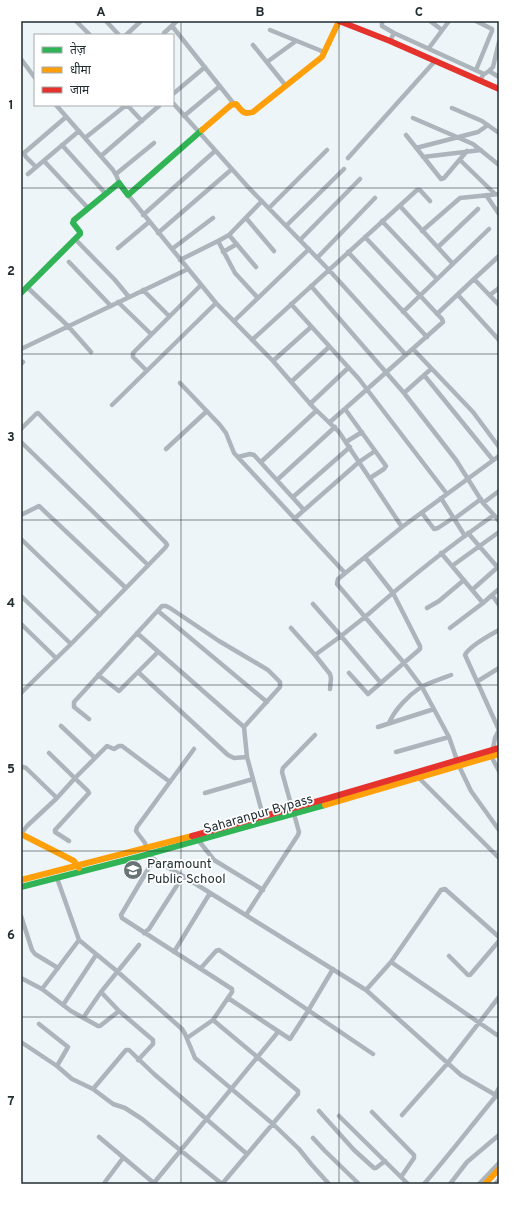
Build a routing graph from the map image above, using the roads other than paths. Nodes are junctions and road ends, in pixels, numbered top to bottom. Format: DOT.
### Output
graph roads {
  1 [pos="76,21"];
  2 [pos="106,21"];
  3 [pos="140,21"];
  4 [pos="177,21"];
  5 [pos="339,21"];
  6 [pos="382,21"];
  7 [pos="430,21"];
  8 [pos="449,21"];
  9 [pos="476,21"];
  10 [pos="172,26"];
  11 [pos="270,30"];
  12 [pos="442,30"];
  13 [pos="164,33"];
  14 [pos="89,34"];
  15 [pos="118,34"];
  16 [pos="127,34"];
  17 [pos="392,38"];
  18 [pos="296,41"];
  19 [pos="499,42"];
  20 [pos="253,45"];
  21 [pos="429,48"];
  22 [pos="324,52"];
  23 [pos="21,59"];
  24 [pos="435,61"];
  25 [pos="267,62"];
  26 [pos="498,62"];
  27 [pos="205,67"];
  28 [pos="493,67"];
  29 [pos="476,70"];
  30 [pos="483,76"];
  31 [pos="34,77"];
  32 [pos="499,77"];
  33 [pos="220,86"];
  34 [pos="286,86"];
  35 [pos="499,89"];
  36 [pos="174,93"];
  37 [pos="174,104"];
  38 [pos="234,104"];
  39 [pos="57,106"];
  40 [pos="159,106"];
  41 [pos="452,108"];
  42 [pos="184,116"];
  43 [pos="66,117"];
  44 [pos="413,118"];
  45 [pos="142,121"];
  46 [pos="488,125"];
  47 [pos="79,131"];
  48 [pos="499,133"];
  49 [pos="199,134"];
  50 [pos="406,135"];
  51 [pos="86,138"];
  52 [pos="457,138"];
  53 [pos="154,143"];
  54 [pos="62,145"];
  55 [pos="416,148"];
  56 [pos="327,150"];
  57 [pos="481,150"];
  58 [pos="215,151"];
  59 [pos="467,151"];
  60 [pos="101,156"];
  61 [pos="423,157"];
  62 [pos="348,158"];
  63 [pos="460,160"];
  64 [pos="44,161"];
  65 [pos="499,165"];
  66 [pos="36,167"];
  67 [pos="232,169"];
  68 [pos="344,169"];
  69 [pos="28,174"];
  70 [pos="116,174"];
  71 [pos="360,179"];
  72 [pos="119,184"];
  73 [pos="106,194"];
  74 [pos="497,194"];
  75 [pos="128,195"];
  76 [pos="486,195"];
  77 [pos="375,198"];
  78 [pos="262,201"];
  79 [pos="430,201"];
  80 [pos="400,206"];
  81 [pos="88,208"];
  82 [pos="269,208"];
  83 [pos="478,209"];
  84 [pos="143,214"];
  85 [pos="499,214"];
  86 [pos="212,218"];
  87 [pos="246,218"];
  88 [pos="382,221"];
  89 [pos="149,222"];
  90 [pos="286,226"];
  91 [pos="489,229"];
  92 [pos="422,231"];
  93 [pos="158,233"];
  94 [pos="229,235"];
  95 [pos="365,237"];
  96 [pos="75,239"];
  97 [pos="300,240"];
  98 [pos="218,242"];
  99 [pos="237,244"];
  100 [pos="118,248"];
  101 [pos="438,248"];
  102 [pos="172,249"];
  103 [pos="309,249"];
  104 [pos="274,251"];
  105 [pos="223,252"];
  106 [pos="348,252"];
  107 [pos="499,256"];
  108 [pos="317,258"];
  109 [pos="180,260"];
  110 [pos="69,262"];
  111 [pos="453,264"];
  112 [pos="256,267"];
  113 [pos="188,269"];
  114 [pos="329,270"];
  115 [pos="437,279"];
  116 [pos="474,279"];
  117 [pos="201,285"];
  118 [pos="311,286"];
  119 [pos="27,287"];
  120 [pos="499,288"];
  121 [pos="144,290"];
  122 [pos="21,293"];
  123 [pos="458,294"];
  124 [pos="421,295"];
  125 [pos="490,295"];
  126 [pos="128,297"];
  127 [pos="258,298"];
  128 [pos="118,302"];
  129 [pos="216,303"];
  130 [pos="291,304"];
  131 [pos="499,305"];
  132 [pos="111,306"];
  133 [pos="403,312"];
  134 [pos="437,314"];
  135 [pos="169,316"];
  136 [pos="234,321"];
  137 [pos="68,326"];
  138 [pos="311,327"];
  139 [pos="151,334"];
  140 [pos="427,337"];
  141 [pos="252,340"];
  142 [pos="499,340"];
  143 [pos="329,347"];
  144 [pos="21,349"];
  145 [pos="413,349"];
  146 [pos="91,352"];
  147 [pos="406,354"];
  148 [pos="273,361"];
  149 [pos="348,368"];
  150 [pos="431,369"];
  151 [pos="147,371"];
  152 [pos="386,372"];
  153 [pos="424,375"];
  154 [pos="290,382"];
  155 [pos="180,383"];
  156 [pos="366,390"];
  157 [pos="404,393"];
  158 [pos="310,404"];
  159 [pos="112,405"];
  160 [pos="345,409"];
  161 [pos="207,411"];
  162 [pos="316,411"];
  163 [pos="330,422"];
  164 [pos="335,427"];
  165 [pos="21,429"];
  166 [pos="362,432"];
  167 [pos="21,442"];
  168 [pos="346,442"];
  169 [pos="350,447"];
  170 [pos="499,447"];
  171 [pos="166,449"];
  172 [pos="375,451"];
  173 [pos="499,456"];
  174 [pos="238,457"];
  175 [pos="493,460"];
  176 [pos="261,462"];
  177 [pos="359,462"];
  178 [pos="370,478"];
  179 [pos="468,479"];
  180 [pos="277,480"];
  181 [pos="499,491"];
  182 [pos="447,494"];
  183 [pos="293,497"];
  184 [pos="441,498"];
  185 [pos="482,501"];
  186 [pos="304,510"];
  187 [pos="422,513"];
  188 [pos="21,515"];
  189 [pos="494,515"];
  190 [pos="294,519"];
  191 [pos="453,519"];
  192 [pos="499,521"];
  193 [pos="402,527"];
  194 [pos="499,532"];
  195 [pos="466,534"];
  196 [pos="21,539"];
  197 [pos="479,547"];
  198 [pos="441,553"];
  199 [pos="365,557"];
  200 [pos="148,565"];
  201 [pos="452,566"];
  202 [pos="498,567"];
  203 [pos="345,573"];
  204 [pos="464,580"];
  205 [pos="126,588"];
  206 [pos="499,589"];
  207 [pos="472,590"];
  208 [pos="393,593"];
  209 [pos="492,595"];
  210 [pos="21,596"];
  211 [pos="483,603"];
  212 [pos="313,604"];
  213 [pos="499,605"];
  214 [pos="427,608"];
  215 [pos="158,610"];
  216 [pos="100,615"];
  217 [pos="364,617"];
  218 [pos="21,624"];
  219 [pos="291,628"];
  220 [pos="450,628"];
  221 [pos="499,630"];
  222 [pos="137,633"];
  223 [pos="341,636"];
  224 [pos="71,644"];
  225 [pos="158,652"];
  226 [pos="315,655"];
  227 [pos="56,658"];
  228 [pos="404,663"];
  229 [pos="499,668"];
  230 [pos="138,672"];
  231 [pos="349,673"];
  232 [pos="98,675"];
  233 [pos="451,675"];
  234 [pos="478,681"];
  235 [pos="381,683"];
  236 [pos="422,687"];
  237 [pos="330,689"];
  238 [pos="21,693"];
  239 [pos="267,702"];
  240 [pos="434,709"];
  241 [pos="89,719"];
  242 [pos="389,723"];
  243 [pos="61,726"];
  244 [pos="244,727"];
  245 [pos="378,727"];
  246 [pos="499,730"];
  247 [pos="315,735"];
  248 [pos="449,737"];
  249 [pos="194,749"];
  250 [pos="495,751"];
  251 [pos="396,752"];
  252 [pos="49,753"];
  253 [pos="499,754"];
  254 [pos="94,757"];
  255 [pos="247,757"];
  256 [pos="458,763"];
  257 [pos="21,768"];
  258 [pos="499,771"];
  259 [pos="75,778"];
  260 [pos="420,778"];
  261 [pos="253,779"];
  262 [pos="170,782"];
  263 [pos="205,793"];
  264 [pos="57,798"];
  265 [pos="293,811"];
  266 [pos="263,816"];
  267 [pos="277,816"];
  268 [pos="499,830"];
  269 [pos="21,834"];
  270 [pos="199,841"];
  271 [pos="69,842"];
  272 [pos="146,851"];
  273 [pos="499,858"];
  274 [pos="154,860"];
  275 [pos="79,869"];
  276 [pos="183,876"];
  277 [pos="57,878"];
  278 [pos="21,880"];
  279 [pos="21,887"];
  280 [pos="263,890"];
  281 [pos="210,893"];
  282 [pos="246,915"];
  283 [pos="21,916"];
  284 [pos="144,933"];
  285 [pos="499,937"];
  286 [pos="79,940"];
  287 [pos="499,941"];
  288 [pos="139,945"];
  289 [pos="174,952"];
  290 [pos="96,955"];
  291 [pos="449,956"];
  292 [pos="391,962"];
  293 [pos="58,968"];
  294 [pos="201,968"];
  295 [pos="333,969"];
  296 [pos="118,972"];
  297 [pos="21,978"];
  298 [pos="42,989"];
  299 [pos="366,990"];
  300 [pos="101,992"];
  301 [pos="499,997"];
  302 [pos="228,998"];
  303 [pos="63,1005"];
  304 [pos="119,1011"];
  305 [pos="308,1011"];
  306 [pos="83,1018"];
  307 [pos="213,1020"];
  308 [pos="478,1022"];
  309 [pos="39,1024"];
  310 [pos="278,1032"];
  311 [pos="499,1034"];
  312 [pos="187,1038"];
  313 [pos="21,1042"];
  314 [pos="373,1054"];
  315 [pos="258,1057"];
  316 [pos="138,1060"];
  317 [pos="447,1064"];
  318 [pos="57,1066"];
  319 [pos="231,1088"];
  320 [pos="499,1088"];
  321 [pos="93,1089"];
  322 [pos="497,1096"];
  323 [pos="319,1111"];
  324 [pos="372,1112"];
  325 [pos="402,1115"];
  326 [pos="340,1116"];
  327 [pos="206,1119"];
  328 [pos="273,1124"];
  329 [pos="499,1135"];
  330 [pos="99,1137"];
  331 [pos="313,1138"];
  332 [pos="180,1150"];
  333 [pos="247,1154"];
  334 [pos="123,1158"];
  335 [pos="385,1161"];
  336 [pos="499,1163"];
  337 [pos="499,1169"];
  338 [pos="401,1177"];
  339 [pos="499,1180"];
  340 [pos="105,1182"];
  341 [pos="154,1184"];
  342 [pos="222,1184"];
  343 [pos="329,1184"];
  344 [pos="359,1184"];
  345 [pos="408,1184"];
  346 [pos="424,1184"];
  347 [pos="450,1184"];
  348 [pos="479,1184"];
  349 [pos="485,1184"];
  350 [pos="495,1184"];
  1 -- 14 [label="street"];
  2 -- 15 [label="street"];
  3 -- 16 [label="street"];
  4 -- 10 [label="street"];
  5 -- 17 [label="main road"];
  5 -- 22 [label="main road"];
  6 -- 17 [label="street"];
  7 -- 12 [label="street"];
  8 -- 12 [label="street"];
  9 -- 29 [label="street"];
  10 -- 13 [label="street"];
  10 -- 27 [label="street"];
  11 -- 18 [label="street"];
  12 -- 21 [label="street"];
  17 -- 21 [label="street"];
  17 -- 24 [label="main road"];
  18 -- 22 [label="street"];
  18 -- 25 [label="street"];
  19 -- 28 [label="street"];
  20 -- 25 [label="street"];
  21 -- 29 [label="street"];
  22 -- 34 [label="main road"];
  23 -- 31 [label="street"];
  24 -- 30 [label="main road"];
  24 -- 62 [label="street"];
  25 -- 34 [label="street"];
  26 -- 28 [label="street"];
  27 -- 33 [label="street"];
  27 -- 36 [label="street"];
  28 -- 30 [label="street"];
  29 -- 30 [label="street"];
  30 -- 32 [label="street"];
  30 -- 35 [label="main road"];
  33 -- 38 [label="street"];
  33 -- 42 [label="street"];
  34 -- 38 [label="main road"];
  37 -- 42 [label="street"];
  38 -- 49 [label="main road"];
  39 -- 43 [label="street"];
  40 -- 45 [label="street"];
  41 -- 46 [label="street"];
  42 -- 49 [label="street"];
  43 -- 47 [label="street"];
  43 -- 66 [label="street"];
  44 -- 52 [label="street"];
  45 -- 51 [label="street"];
  45 -- 60 [label="street"];
  46 -- 48 [label="street"];
  46 -- 52 [label="street"];
  47 -- 51 [label="street"];
  47 -- 54 [label="street"];
  49 -- 58 [label="street"];
  49 -- 75 [label="main road"];
  50 -- 55 [label="street"];
  51 -- 60 [label="street"];
  52 -- 55 [label="street"];
  52 -- 57 [label="street"];
  53 -- 70 [label="street"];
  54 -- 64 [label="street"];
  54 -- 73 [label="street"];
  55 -- 61 [label="street"];
  56 -- 82 [label="street"];
  57 -- 59 [label="street"];
  57 -- 65 [label="street"];
  58 -- 67 [label="street"];
  58 -- 84 [label="street"];
  59 -- 61 [label="street"];
  59 -- 63 [label="street"];
  60 -- 70 [label="street"];
  61 -- 63 [label="street"];
  63 -- 74 [label="street"];
  64 -- 66 [label="street"];
  64 -- 81 [label="street"];
  66 -- 69 [label="street"];
  67 -- 78 [label="street"];
  67 -- 93 [label="street"];
  68 -- 90 [label="street"];
  70 -- 72 [label="street"];
  71 -- 97 [label="street"];
  72 -- 73 [label="main road"];
  72 -- 75 [label="main road"];
  73 -- 81 [label="main road"];
  74 -- 76 [label="street"];
  75 -- 84 [label="street"];
  76 -- 85 [label="street"];
  76 -- 92 [label="street"];
  77 -- 108 [label="street"];
  78 -- 82 [label="street"];
  78 -- 87 [label="street"];
  79 -- 80 [label="street"];
  80 -- 88 [label="street"];
  80 -- 92 [label="street"];
  81 -- 96 [label="main road"];
  82 -- 90 [label="street"];
  83 -- 101 [label="street"];
  84 -- 89 [label="street"];
  86 -- 102 [label="street"];
  87 -- 94 [label="street"];
  87 -- 104 [label="street"];
  88 -- 95 [label="street"];
  88 -- 115 [label="street"];
  89 -- 93 [label="street"];
  89 -- 100 [label="street"];
  90 -- 97 [label="street"];
  91 -- 111 [label="street"];
  92 -- 101 [label="street"];
  93 -- 102 [label="street"];
  94 -- 98 [label="street"];
  94 -- 99 [label="street"];
  95 -- 106 [label="street"];
  95 -- 124 [label="street"];
  96 -- 119 [label="main road"];
  96 -- 126 [label="street"];
  97 -- 103 [label="street"];
  98 -- 105 [label="street"];
  98 -- 109 [label="street"];
  99 -- 105 [label="street"];
  99 -- 112 [label="street"];
  101 -- 111 [label="street"];
  102 -- 109 [label="street"];
  103 -- 108 [label="street"];
  103 -- 127 [label="street"];
  105 -- 127 [label="street"];
  106 -- 114 [label="street"];
  106 -- 133 [label="street"];
  107 -- 116 [label="street"];
  108 -- 114 [label="street"];
  109 -- 113 [label="street"];
  110 -- 132 [label="street"];
  111 -- 115 [label="street"];
  113 -- 117 [label="street"];
  113 -- 121 [label="street"];
  114 -- 118 [label="street"];
  114 -- 147 [label="street"];
  115 -- 124 [label="street"];
  116 -- 123 [label="street"];
  116 -- 125 [label="street"];
  117 -- 129 [label="street"];
  117 -- 135 [label="street"];
  118 -- 130 [label="street"];
  118 -- 152 [label="street"];
  119 -- 122 [label="main road"];
  119 -- 137 [label="street"];
  120 -- 125 [label="street"];
  121 -- 126 [label="street"];
  121 -- 135 [label="street"];
  123 -- 134 [label="street"];
  123 -- 142 [label="street"];
  124 -- 133 [label="street"];
  124 -- 134 [label="street"];
  125 -- 131 [label="street"];
  126 -- 128 [label="street"];
  127 -- 136 [label="street"];
  128 -- 132 [label="street"];
  128 -- 139 [label="street"];
  129 -- 136 [label="street"];
  129 -- 151 [label="street"];
  130 -- 138 [label="street"];
  130 -- 141 [label="street"];
  132 -- 137 [label="street"];
  133 -- 140 [label="street"];
  134 -- 140 [label="street"];
  135 -- 139 [label="street"];
  136 -- 141 [label="street"];
  137 -- 144 [label="street"];
  137 -- 146 [label="street"];
  138 -- 143 [label="street"];
  138 -- 148 [label="street"];
  139 -- 151 [label="street"];
  140 -- 145 [label="street"];
  141 -- 148 [label="street"];
  143 -- 149 [label="street"];
  143 -- 154 [label="street"];
  145 -- 147 [label="street"];
  145 -- 150 [label="street"];
  147 -- 152 [label="street"];
  148 -- 154 [label="street"];
  149 -- 156 [label="street"];
  149 -- 158 [label="street"];
  150 -- 153 [label="street"];
  150 -- 170 [label="street"];
  151 -- 159 [label="street"];
  152 -- 156 [label="street"];
  152 -- 157 [label="street"];
  153 -- 157 [label="street"];
  153 -- 175 [label="street"];
  154 -- 158 [label="street"];
  155 -- 161 [label="street"];
  156 -- 160 [label="street"];
  156 -- 182 [label="street"];
  157 -- 179 [label="street"];
  158 -- 162 [label="street"];
  160 -- 163 [label="street"];
  160 -- 166 [label="street"];
  161 -- 171 [label="street"];
  161 -- 174 [label="street"];
  162 -- 163 [label="street"];
  162 -- 176 [label="street"];
  163 -- 164 [label="street"];
  164 -- 168 [label="street"];
  164 -- 180 [label="street"];
  165 -- 200 [label="street"];
  166 -- 168 [label="street"];
  166 -- 172 [label="street"];
  167 -- 200 [label="street"];
  168 -- 169 [label="street"];
  169 -- 177 [label="street"];
  169 -- 183 [label="street"];
  172 -- 177 [label="street"];
  172 -- 178 [label="street"];
  173 -- 175 [label="street"];
  174 -- 176 [label="street"];
  174 -- 190 [label="street"];
  175 -- 179 [label="street"];
  176 -- 180 [label="street"];
  177 -- 178 [label="street"];
  177 -- 186 [label="street"];
  178 -- 193 [label="street"];
  179 -- 182 [label="street"];
  179 -- 185 [label="street"];
  180 -- 183 [label="street"];
  181 -- 185 [label="street"];
  182 -- 184 [label="street"];
  183 -- 186 [label="street"];
  184 -- 187 [label="street"];
  184 -- 191 [label="street"];
  185 -- 189 [label="street"];
  185 -- 191 [label="street"];
  186 -- 190 [label="street"];
  187 -- 191 [label="street"];
  187 -- 193 [label="street"];
  188 -- 205 [label="street"];
  189 -- 192 [label="street"];
  189 -- 195 [label="street"];
  190 -- 203 [label="street"];
  191 -- 195 [label="street"];
  193 -- 199 [label="street"];
  194 -- 197 [label="street"];
  195 -- 197 [label="street"];
  195 -- 198 [label="street"];
  196 -- 216 [label="street"];
  197 -- 201 [label="street"];
  197 -- 202 [label="street"];
  198 -- 201 [label="street"];
  198 -- 208 [label="street"];
  199 -- 203 [label="street"];
  199 -- 208 [label="street"];
  200 -- 205 [label="street"];
  201 -- 204 [label="street"];
  202 -- 207 [label="street"];
  203 -- 217 [label="street"];
  204 -- 207 [label="street"];
  204 -- 214 [label="street"];
  205 -- 216 [label="street"];
  206 -- 209 [label="street"];
  207 -- 211 [label="street"];
  208 -- 217 [label="street"];
  208 -- 228 [label="street"];
  209 -- 211 [label="street"];
  209 -- 213 [label="street"];
  210 -- 224 [label="street"];
  211 -- 220 [label="street"];
  212 -- 223 [label="street"];
  215 -- 222 [label="street"];
  215 -- 239 [label="street"];
  215 -- 239 [label="street"];
  216 -- 224 [label="street"];
  217 -- 223 [label="street"];
  217 -- 228 [label="street"];
  218 -- 227 [label="street"];
  219 -- 226 [label="street"];
  221 -- 234 [label="street"];
  222 -- 225 [label="street"];
  222 -- 232 [label="street"];
  223 -- 226 [label="street"];
  223 -- 235 [label="street"];
  224 -- 227 [label="street"];
  225 -- 230 [label="street"];
  225 -- 244 [label="street"];
  226 -- 237 [label="street"];
  227 -- 238 [label="street"];
  228 -- 235 [label="street"];
  228 -- 236 [label="street"];
  229 -- 234 [label="street"];
  230 -- 232 [label="street"];
  230 -- 255 [label="street"];
  231 -- 235 [label="street"];
  232 -- 241 [label="street"];
  233 -- 236 [label="street"];
  234 -- 246 [label="street"];
  236 -- 240 [label="street"];
  236 -- 242 [label="street"];
  239 -- 244 [label="street"];
  240 -- 242 [label="street"];
  240 -- 248 [label="street"];
  242 -- 245 [label="street"];
  243 -- 254 [label="street"];
  244 -- 255 [label="street"];
  246 -- 250 [label="street"];
  247 -- 265 [label="street"];
  248 -- 251 [label="street"];
  248 -- 256 [label="street"];
  249 -- 262 [label="street"];
  250 -- 253 [label="main road, Saharanpur Bypass"];
  250 -- 256 [label="main road, Saharanpur Bypass"];
  250 -- 258 [label="street"];
  252 -- 259 [label="street"];
  254 -- 259 [label="street"];
  254 -- 262 [label="street"];
  255 -- 261 [label="street"];
  256 -- 260 [label="main road, Saharanpur Bypass"];
  256 -- 265 [label="main road"];
  256 -- 268 [label="street"];
  257 -- 264 [label="street"];
  259 -- 264 [label="street"];
  259 -- 271 [label="street"];
  260 -- 265 [label="main road, Saharanpur Bypass"];
  260 -- 273 [label="street"];
  261 -- 263 [label="street"];
  261 -- 266 [label="street"];
  262 -- 272 [label="street"];
  264 -- 269 [label="street"];
  265 -- 267 [label="main road, Saharanpur Bypass"];
  265 -- 280 [label="street"];
  266 -- 267 [label="main road"];
  266 -- 272 [label="main road"];
  267 -- 270 [label="main road, Saharanpur Bypass"];
  269 -- 275 [label="main road"];
  270 -- 272 [label="main road, Saharanpur Bypass"];
  270 -- 280 [label="street"];
  272 -- 274 [label="street"];
  272 -- 275 [label="main road, Saharanpur Bypass"];
  274 -- 276 [label="street"];
  274 -- 284 [label="street"];
  275 -- 277 [label="main road, Saharanpur Bypass"];
  275 -- 278 [label="main road"];
  276 -- 281 [label="street"];
  276 -- 284 [label="street"];
  277 -- 279 [label="main road, Saharanpur Bypass"];
  277 -- 286 [label="street"];
  280 -- 282 [label="street"];
  281 -- 282 [label="street"];
  281 -- 289 [label="street"];
  282 -- 295 [label="street"];
  283 -- 293 [label="street"];
  284 -- 289 [label="street"];
  285 -- 292 [label="street"];
  286 -- 290 [label="street"];
  286 -- 293 [label="street"];
  287 -- 291 [label="street"];
  288 -- 296 [label="street"];
  289 -- 294 [label="street"];
  290 -- 296 [label="street"];
  290 -- 303 [label="street"];
  292 -- 299 [label="street"];
  292 -- 308 [label="street"];
  293 -- 298 [label="street"];
  294 -- 302 [label="street"];
  294 -- 305 [label="street"];
  295 -- 299 [label="street"];
  295 -- 305 [label="street"];
  296 -- 300 [label="street"];
  296 -- 312 [label="street"];
  297 -- 298 [label="street"];
  298 -- 303 [label="street"];
  299 -- 317 [label="street"];
  300 -- 304 [label="street"];
  300 -- 306 [label="street"];
  301 -- 308 [label="street"];
  302 -- 307 [label="street"];
  302 -- 310 [label="street"];
  303 -- 306 [label="street"];
  304 -- 306 [label="street"];
  304 -- 316 [label="street"];
  305 -- 310 [label="street"];
  305 -- 314 [label="street"];
  307 -- 312 [label="street"];
  307 -- 315 [label="street"];
  308 -- 311 [label="street"];
  308 -- 317 [label="street"];
  309 -- 318 [label="street"];
  310 -- 315 [label="street"];
  312 -- 319 [label="street"];
  313 -- 318 [label="street"];
  315 -- 319 [label="street"];
  315 -- 328 [label="street"];
  316 -- 321 [label="street"];
  316 -- 327 [label="street"];
  317 -- 322 [label="street"];
  317 -- 325 [label="street"];
  318 -- 321 [label="street"];
  319 -- 327 [label="street"];
  319 -- 328 [label="street"];
  320 -- 322 [label="street"];
  321 -- 332 [label="street"];
  322 -- 346 [label="street"];
  323 -- 335 [label="street"];
  324 -- 338 [label="street"];
  326 -- 335 [label="street"];
  327 -- 332 [label="street"];
  327 -- 333 [label="street"];
  328 -- 333 [label="street"];
  328 -- 343 [label="street"];
  329 -- 347 [label="street"];
  330 -- 334 [label="street"];
  331 -- 344 [label="street"];
  332 -- 341 [label="street"];
  332 -- 342 [label="street"];
  333 -- 342 [label="street"];
  334 -- 340 [label="street"];
  334 -- 341 [label="street"];
  335 -- 338 [label="street"];
  336 -- 348 [label="street"];
  337 -- 349 [label="main road"];
  338 -- 345 [label="street"];
  339 -- 350 [label="street"];
}
